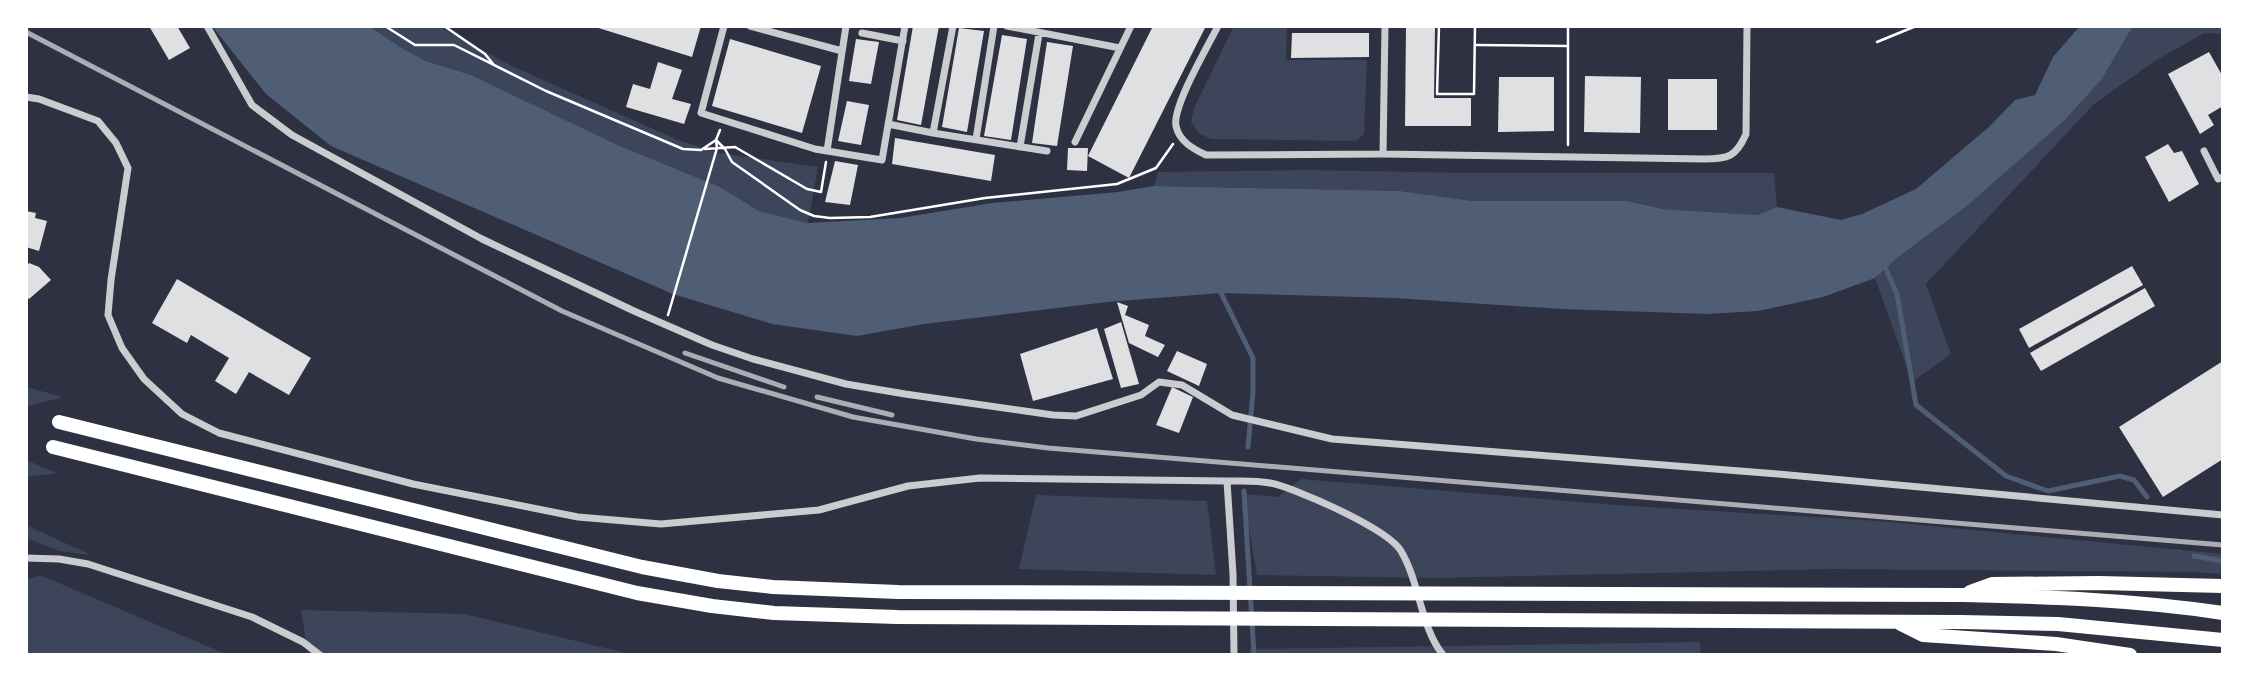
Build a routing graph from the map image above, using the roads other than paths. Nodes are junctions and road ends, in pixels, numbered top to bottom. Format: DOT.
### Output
graph roads {
  1 [pos="206,26"];
  2 [pos="724,26"];
  3 [pos="750,26"];
  4 [pos="846,26"];
  5 [pos="905,26"];
  6 [pos="953,26"];
  7 [pos="994,26"];
  8 [pos="1007,26"];
  9 [pos="1131,26"];
  10 [pos="1217,26"];
  11 [pos="1385,26"];
  12 [pos="1747,26"];
  13 [pos="862,33"];
  14 [pos="1040,34"];
  15 [pos="903,41"];
  16 [pos="1120,48"];
  17 [pos="842,51"];
  18 [pos="26,97"];
  19 [pos="888,124"];
  20 [pos="933,133"];
  21 [pos="976,139"];
  22 [pos="1075,142"];
  23 [pos="1020,147"];
  24 [pos="827,151"];
  25 [pos="1047,151"];
  26 [pos="2204,151"];
  27 [pos="1383,154"];
  28 [pos="2223,177"];
  29 [pos="59,422"];
  30 [pos="53,447"];
  31 [pos="1227,481"];
  32 [pos="2223,515"];
  33 [pos="26,558"];
  34 [pos="2223,586"];
  35 [pos="1963,595"];
  36 [pos="2223,613"];
  37 [pos="1898,622"];
  38 [pos="2223,640"];
  39 [pos="320,655"];
  40 [pos="1234,655"];
  41 [pos="1443,655"];
  42 [pos="2130,655"];
  1 -- 32 [label="street"];
  2 -- 24 [label="street"];
  3 -- 17 [label="street"];
  4 -- 17 [label="street"];
  5 -- 15 [label="street"];
  6 -- 20 [label="street"];
  7 -- 21 [label="street"];
  8 -- 14 [label="street"];
  9 -- 16 [label="street"];
  10 -- 27 [label="street"];
  11 -- 27 [label="street"];
  12 -- 27 [label="street"];
  13 -- 15 [label="street"];
  14 -- 16 [label="street"];
  14 -- 23 [label="street"];
  15 -- 19 [label="street"];
  16 -- 22 [label="street"];
  17 -- 24 [label="street"];
  18 -- 31 [label="street"];
  19 -- 20 [label="street"];
  19 -- 24 [label="street"];
  20 -- 21 [label="street"];
  21 -- 23 [label="street"];
  23 -- 25 [label="street"];
  26 -- 28 [label="street"];
  29 -- 35 [label="highway"];
  30 -- 37 [label="highway"];
  31 -- 40 [label="street"];
  31 -- 41 [label="street"];
  33 -- 39 [label="street"];
  34 -- 35 [label="highway"];
  35 -- 36 [label="highway"];
  37 -- 38 [label="highway"];
  37 -- 42 [label="highway"];
}
